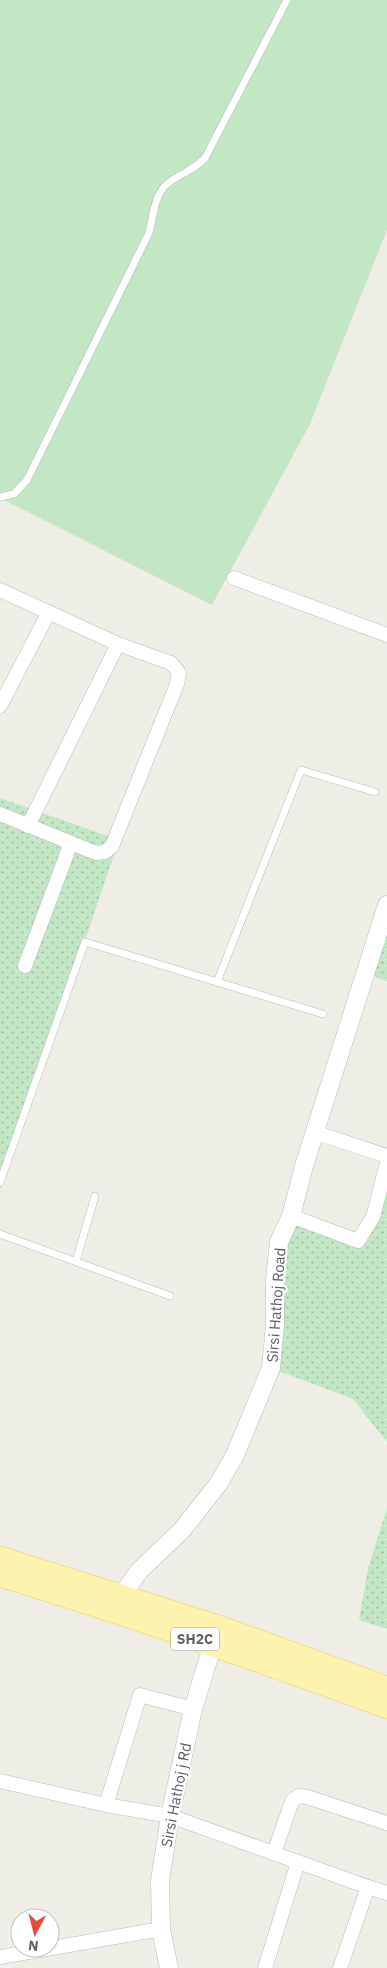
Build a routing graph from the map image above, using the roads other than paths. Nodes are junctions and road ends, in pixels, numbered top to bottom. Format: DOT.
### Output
graph roads {
  1 [pos="287,0"];
  2 [pos="0,498"];
  3 [pos="234,578"];
  4 [pos="0,590"];
  5 [pos="49,612"];
  6 [pos="387,635"];
  7 [pos="118,644"];
  8 [pos="0,706"];
  9 [pos="375,792"];
  10 [pos="0,814"];
  11 [pos="28,826"];
  12 [pos="71,843"];
  13 [pos="387,905"];
  14 [pos="25,966"];
  15 [pos="216,982"];
  16 [pos="323,1014"];
  17 [pos="314,1132"];
  18 [pos="387,1156"];
  19 [pos="387,1163"];
  20 [pos="0,1182"];
  21 [pos="96,1196"];
  22 [pos="291,1216"];
  23 [pos="0,1234"];
  24 [pos="76,1261"];
  25 [pos="170,1296"];
  26 [pos="0,1557"];
  27 [pos="0,1576"];
  28 [pos="119,1603"];
  29 [pos="215,1635"];
  30 [pos="387,1688"];
  31 [pos="387,1708"];
  32 [pos="193,1709"];
  33 [pos="0,1781"];
  34 [pos="106,1805"];
  35 [pos="170,1816"];
  36 [pos="387,1823"];
  37 [pos="274,1853"];
  38 [pos="298,1862"];
  39 [pos="368,1887"];
  40 [pos="387,1893"];
  41 [pos="161,1929"];
  42 [pos="0,1957"];
  43 [pos="169,1968"];
  44 [pos="265,1968"];
  45 [pos="340,1968"];
  1 -- 2 [label="lane"];
  3 -- 6 [label="street"];
  4 -- 5 [label="street"];
  5 -- 7 [label="street"];
  5 -- 8 [label="street"];
  7 -- 11 [label="street"];
  7 -- 12 [label="street"];
  9 -- 15 [label="lane"];
  10 -- 11 [label="street"];
  11 -- 12 [label="street"];
  12 -- 14 [label="street"];
  13 -- 17 [label="street, Sirsi Hathoj Road"];
  15 -- 16 [label="lane"];
  15 -- 20 [label="lane"];
  17 -- 18 [label="street"];
  17 -- 22 [label="street, Sirsi Hathoj Road"];
  19 -- 22 [label="street"];
  21 -- 24 [label="lane"];
  22 -- 28 [label="street, Sirsi Hathoj Road"];
  23 -- 24 [label="lane"];
  24 -- 25 [label="lane"];
  26 -- 28 [label="main road, SH2C"];
  27 -- 28 [label="main road, SH2C"];
  28 -- 29 [label="main road, SH2C"];
  29 -- 30 [label="main road, SH2C"];
  29 -- 31 [label="main road, SH2C"];
  29 -- 32 [label="street, Sirsi Hathoj j Rd"];
  32 -- 34 [label="street"];
  32 -- 35 [label="street, Sirsi Hathoj j Rd"];
  33 -- 34 [label="street"];
  34 -- 35 [label="street"];
  35 -- 37 [label="street"];
  35 -- 41 [label="street, Sirsi Hathoj j Rd"];
  36 -- 37 [label="street"];
  37 -- 38 [label="street"];
  38 -- 39 [label="street"];
  38 -- 44 [label="street"];
  39 -- 40 [label="street"];
  39 -- 45 [label="street"];
  41 -- 42 [label="street"];
  41 -- 43 [label="street, Sirsi Hathoj j Rd"];
}
